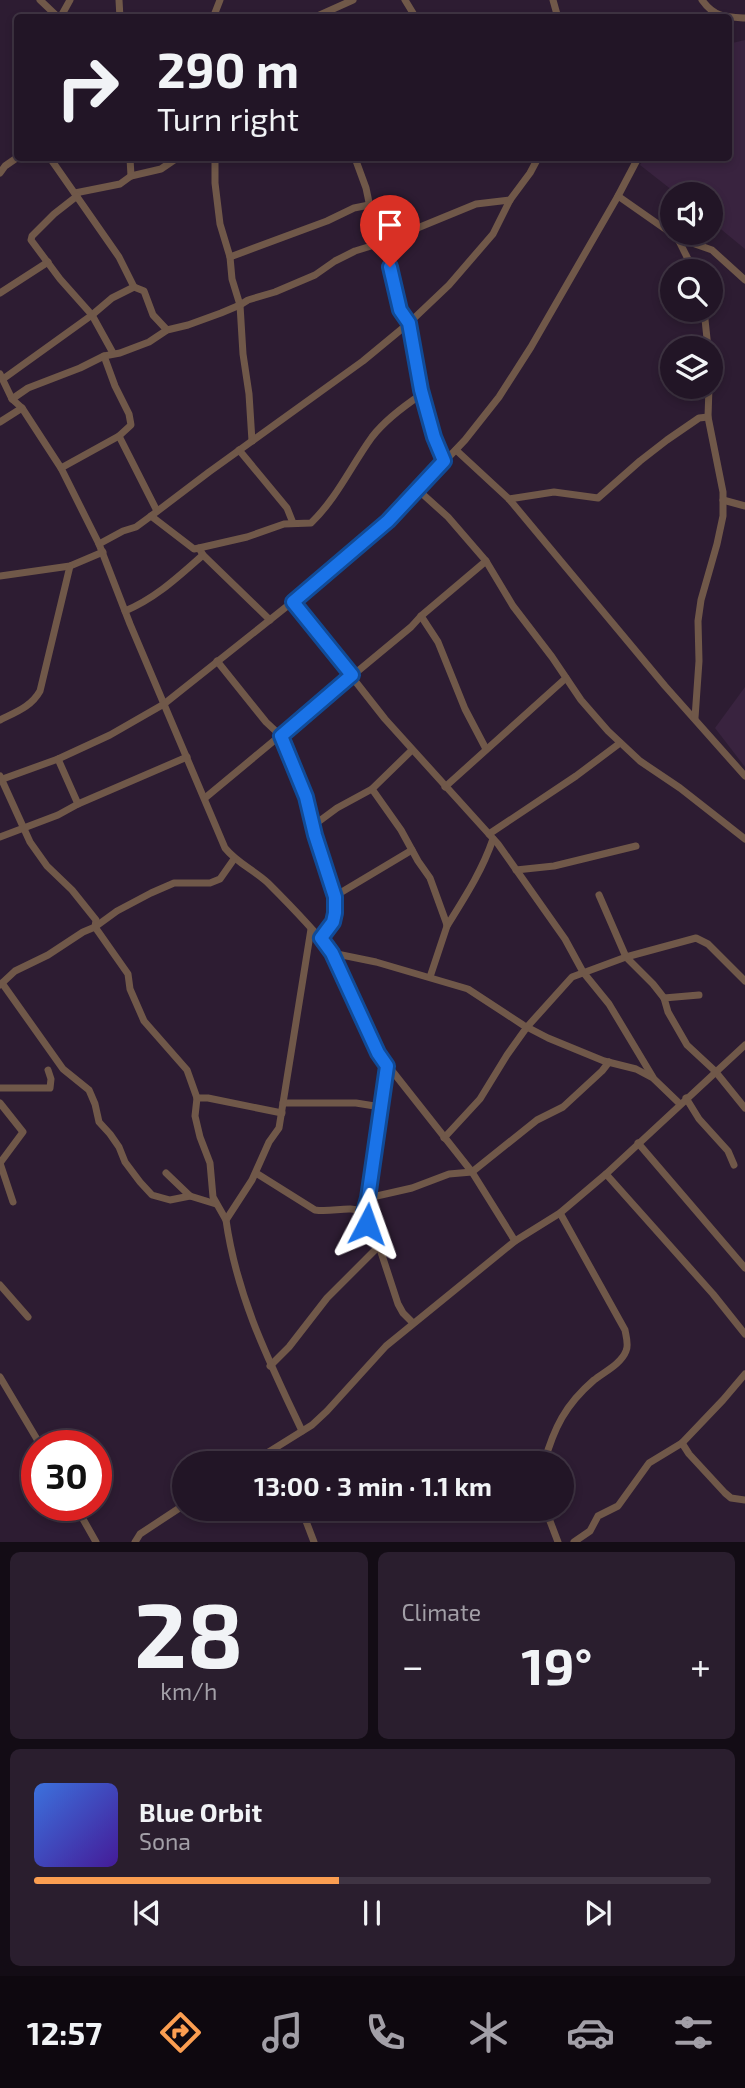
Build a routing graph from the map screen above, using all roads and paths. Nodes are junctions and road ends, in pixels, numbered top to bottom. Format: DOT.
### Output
graph roads {
  1 [pos="40,0"];
  2 [pos="353,0"];
  3 [pos="702,0"];
  4 [pos="56,14"];
  5 [pos="322,14"];
  6 [pos="708,14"];
  7 [pos="52,161"];
  8 [pos="130,161"];
  9 [pos="173,161"];
  10 [pos="215,161"];
  11 [pos="356,161"];
  12 [pos="536,161"];
  13 [pos="636,161"];
  14 [pos="131,176"];
  15 [pos="76,194"];
  16 [pos="618,196"];
  17 [pos="510,200"];
  18 [pos="369,205"];
  19 [pos="660,225"];
  20 [pos="381,243"];
  21 [pos="698,245"];
  22 [pos="230,257"];
  23 [pos="48,262"];
  24 [pos="745,280"];
  25 [pos="134,287"];
  26 [pos="0,293"];
  27 [pos="240,305"];
  28 [pos="92,315"];
  29 [pos="409,323"];
  30 [pos="167,330"];
  31 [pos="113,353"];
  32 [pos="104,356"];
  33 [pos="2,377"];
  34 [pos="422,394"];
  35 [pos="12,399"];
  36 [pos="709,399"];
  37 [pos="22,408"];
  38 [pos="708,417"];
  39 [pos="0,422"];
  40 [pos="119,436"];
  41 [pos="252,441"];
  42 [pos="239,450"];
  43 [pos="456,450"];
  44 [pos="444,461"];
  45 [pos="61,468"];
  46 [pos="417,489"];
  47 [pos="509,499"];
  48 [pos="723,500"];
  49 [pos="745,506"];
  50 [pos="154,514"];
  51 [pos="293,523"];
  52 [pos="101,548"];
  53 [pos="201,551"];
  54 [pos="485,561"];
  55 [pos="70,566"];
  56 [pos="0,576"];
  57 [pos="293,602"];
  58 [pos="125,611"];
  59 [pos="421,617"];
  60 [pos="270,620"];
  61 [pos="217,661"];
  62 [pos="352,675"];
  63 [pos="566,678"];
  64 [pos="164,704"];
  65 [pos="695,718"];
  66 [pos="0,720"];
  67 [pos="281,736"];
  68 [pos="620,743"];
  69 [pos="486,748"];
  70 [pos="412,750"];
  71 [pos="187,757"];
  72 [pos="58,759"];
  73 [pos="745,776"];
  74 [pos="1,778"];
  75 [pos="445,787"];
  76 [pos="372,789"];
  77 [pos="205,798"];
  78 [pos="78,804"];
  79 [pos="314,825"];
  80 [pos="23,828"];
  81 [pos="491,836"];
  82 [pos="0,837"];
  83 [pos="745,839"];
  84 [pos="636,846"];
  85 [pos="412,850"];
  86 [pos="234,859"];
  87 [pos="516,870"];
  88 [pos="599,894"];
  89 [pos="335,897"];
  90 [pos="447,926"];
  91 [pos="95,927"];
  92 [pos="311,929"];
  93 [pos="321,938"];
  94 [pos="332,953"];
  95 [pos="626,957"];
  96 [pos="583,972"];
  97 [pos="430,977"];
  98 [pos="745,981"];
  99 [pos="1,984"];
  100 [pos="699,995"];
  101 [pos="664,998"];
  102 [pos="527,1027"];
  103 [pos="745,1045"];
  104 [pos="609,1062"];
  105 [pos="387,1066"];
  106 [pos="48,1070"];
  107 [pos="715,1071"];
  108 [pos="654,1079"];
  109 [pos="0,1088"];
  110 [pos="197,1098"];
  111 [pos="683,1101"];
  112 [pos="0,1103"];
  113 [pos="283,1103"];
  114 [pos="381,1107"];
  115 [pos="745,1108"];
  116 [pos="282,1113"];
  117 [pos="444,1138"];
  118 [pos="638,1143"];
  119 [pos="0,1163"];
  120 [pos="734,1165"];
  121 [pos="166,1172"];
  122 [pos="472,1172"];
  123 [pos="256,1173"];
  124 [pos="606,1174"];
  125 [pos="190,1196"];
  126 [pos="368,1198"];
  127 [pos="13,1202"];
  128 [pos="216,1204"];
  129 [pos="364,1212"];
  130 [pos="560,1213"];
  131 [pos="226,1220"];
  132 [pos="515,1241"];
  133 [pos="379,1246"];
  134 [pos="745,1268"];
  135 [pos="0,1285"];
  136 [pos="29,1317"];
  137 [pos="413,1323"];
  138 [pos="745,1334"];
  139 [pos="270,1366"];
  140 [pos="745,1374"];
  141 [pos="0,1377"];
  142 [pos="31,1430"];
  143 [pos="302,1431"];
  144 [pos="682,1443"];
  145 [pos="269,1451"];
  146 [pos="548,1451"];
  147 [pos="745,1500"];
  148 [pos="172,1513"];
  149 [pos="84,1521"];
  150 [pos="306,1521"];
  151 [pos="550,1521"];
  152 [pos="96,1542"];
  153 [pos="135,1542"];
  154 [pos="314,1542"];
  155 [pos="558,1542"];
  156 [pos="574,1542"];
  1 -- 4 [label="street"];
  2 -- 5 [label="street"];
  3 -- 6 [label="street"];
  7 -- 15 [label="street"];
  8 -- 14 [label="street"];
  9 -- 14 [label="street"];
  10 -- 22 [label="street"];
  11 -- 18 [label="street"];
  12 -- 17 [label="street"];
  13 -- 16 [label="street"];
  14 -- 15 [label="street"];
  15 -- 23 [label="street"];
  15 -- 25 [label="street"];
  16 -- 19 [label="street"];
  16 -- 43 [label="street"];
  17 -- 20 [label="street"];
  17 -- 29 [label="street"];
  18 -- 20 [label="street"];
  18 -- 22 [label="street"];
  20 -- 27 [label="street"];
  20 -- 29 [label="street"];
  21 -- 24 [label="street"];
  22 -- 27 [label="street"];
  23 -- 26 [label="street"];
  23 -- 28 [label="street"];
  25 -- 28 [label="street"];
  25 -- 30 [label="street"];
  27 -- 30 [label="street"];
  27 -- 41 [label="street"];
  28 -- 31 [label="street"];
  28 -- 33 [label="street"];
  29 -- 34 [label="street"];
  29 -- 41 [label="street"];
  30 -- 31 [label="street"];
  31 -- 32 [label="street"];
  32 -- 35 [label="street"];
  32 -- 40 [label="street"];
  33 -- 35 [label="street"];
  34 -- 44 [label="street"];
  34 -- 51 [label="street"];
  35 -- 37 [label="street"];
  36 -- 38 [label="street"];
  37 -- 39 [label="street"];
  37 -- 45 [label="street"];
  38 -- 47 [label="street"];
  38 -- 48 [label="street"];
  40 -- 45 [label="street"];
  40 -- 50 [label="street"];
  41 -- 42 [label="street"];
  42 -- 50 [label="street"];
  42 -- 51 [label="street"];
  43 -- 44 [label="street"];
  43 -- 47 [label="street"];
  44 -- 46 [label="street"];
  45 -- 52 [label="street"];
  46 -- 54 [label="street"];
  46 -- 57 [label="street"];
  47 -- 65 [label="street"];
  48 -- 49 [label="street"];
  48 -- 65 [label="street"];
  50 -- 52 [label="street"];
  50 -- 53 [label="street"];
  51 -- 53 [label="street"];
  52 -- 55 [label="street"];
  52 -- 58 [label="street"];
  53 -- 58 [label="street"];
  53 -- 60 [label="street"];
  54 -- 59 [label="street"];
  54 -- 63 [label="street"];
  55 -- 56 [label="street"];
  55 -- 66 [label="street"];
  57 -- 60 [label="street"];
  57 -- 62 [label="street"];
  58 -- 64 [label="street"];
  59 -- 62 [label="street"];
  59 -- 69 [label="street"];
  60 -- 61 [label="street"];
  61 -- 64 [label="street"];
  61 -- 67 [label="street"];
  62 -- 67 [label="street"];
  62 -- 70 [label="street"];
  63 -- 68 [label="street"];
  63 -- 69 [label="street"];
  64 -- 71 [label="street"];
  64 -- 72 [label="street"];
  65 -- 73 [label="street"];
  67 -- 77 [label="street"];
  67 -- 79 [label="street"];
  68 -- 81 [label="street"];
  68 -- 83 [label="street"];
  69 -- 75 [label="street"];
  70 -- 75 [label="street"];
  70 -- 76 [label="street"];
  71 -- 77 [label="street"];
  71 -- 78 [label="street"];
  72 -- 74 [label="street"];
  72 -- 78 [label="street"];
  74 -- 80 [label="street"];
  75 -- 81 [label="street"];
  76 -- 79 [label="street"];
  76 -- 85 [label="street"];
  77 -- 86 [label="street"];
  78 -- 80 [label="street"];
  79 -- 89 [label="street"];
  80 -- 82 [label="street"];
  80 -- 91 [label="street"];
  81 -- 87 [label="street"];
  81 -- 90 [label="street"];
  84 -- 87 [label="street"];
  85 -- 89 [label="street"];
  85 -- 90 [label="street"];
  86 -- 91 [label="street"];
  86 -- 92 [label="street"];
  87 -- 96 [label="street"];
  88 -- 95 [label="street"];
  89 -- 93 [label="street"];
  90 -- 97 [label="street"];
  91 -- 99 [label="street"];
  91 -- 110 [label="street"];
  92 -- 93 [label="street"];
  92 -- 113 [label="street"];
  93 -- 94 [label="street"];
  94 -- 97 [label="street"];
  94 -- 105 [label="street"];
  95 -- 96 [label="street"];
  95 -- 98 [label="street"];
  95 -- 101 [label="street"];
  96 -- 102 [label="street"];
  96 -- 108 [label="street"];
  97 -- 102 [label="street"];
  99 -- 125 [label="street"];
  100 -- 101 [label="street"];
  101 -- 107 [label="street"];
  102 -- 104 [label="street"];
  102 -- 117 [label="street"];
  103 -- 107 [label="street"];
  104 -- 108 [label="street"];
  104 -- 122 [label="street"];
  105 -- 114 [label="street"];
  105 -- 117 [label="street"];
  106 -- 109 [label="street"];
  107 -- 111 [label="street"];
  107 -- 115 [label="street"];
  108 -- 111 [label="street"];
  110 -- 116 [label="street"];
  110 -- 128 [label="street"];
  111 -- 118 [label="street"];
  111 -- 120 [label="street"];
  112 -- 119 [label="street"];
  113 -- 114 [label="street"];
  113 -- 116 [label="street"];
  114 -- 126 [label="street"];
  116 -- 123 [label="street"];
  117 -- 122 [label="street"];
  118 -- 124 [label="street"];
  118 -- 134 [label="street"];
  119 -- 127 [label="street"];
  121 -- 125 [label="street"];
  122 -- 126 [label="street"];
  122 -- 132 [label="street"];
  123 -- 129 [label="street"];
  123 -- 131 [label="street"];
  124 -- 130 [label="street"];
  124 -- 138 [label="street"];
  125 -- 128 [label="street"];
  126 -- 129 [label="street"];
  128 -- 131 [label="street"];
  129 -- 133 [label="street"];
  130 -- 132 [label="street"];
  130 -- 146 [label="street"];
  131 -- 139 [label="street"];
  132 -- 137 [label="street"];
  133 -- 137 [label="street"];
  133 -- 139 [label="street"];
  135 -- 136 [label="street"];
  137 -- 143 [label="street"];
  139 -- 143 [label="street"];
  140 -- 144 [label="street"];
  141 -- 142 [label="street"];
  143 -- 145 [label="street"];
  144 -- 147 [label="street"];
  144 -- 156 [label="street"];
  148 -- 153 [label="street"];
  149 -- 152 [label="street"];
  150 -- 154 [label="street"];
  151 -- 155 [label="street"];
}
